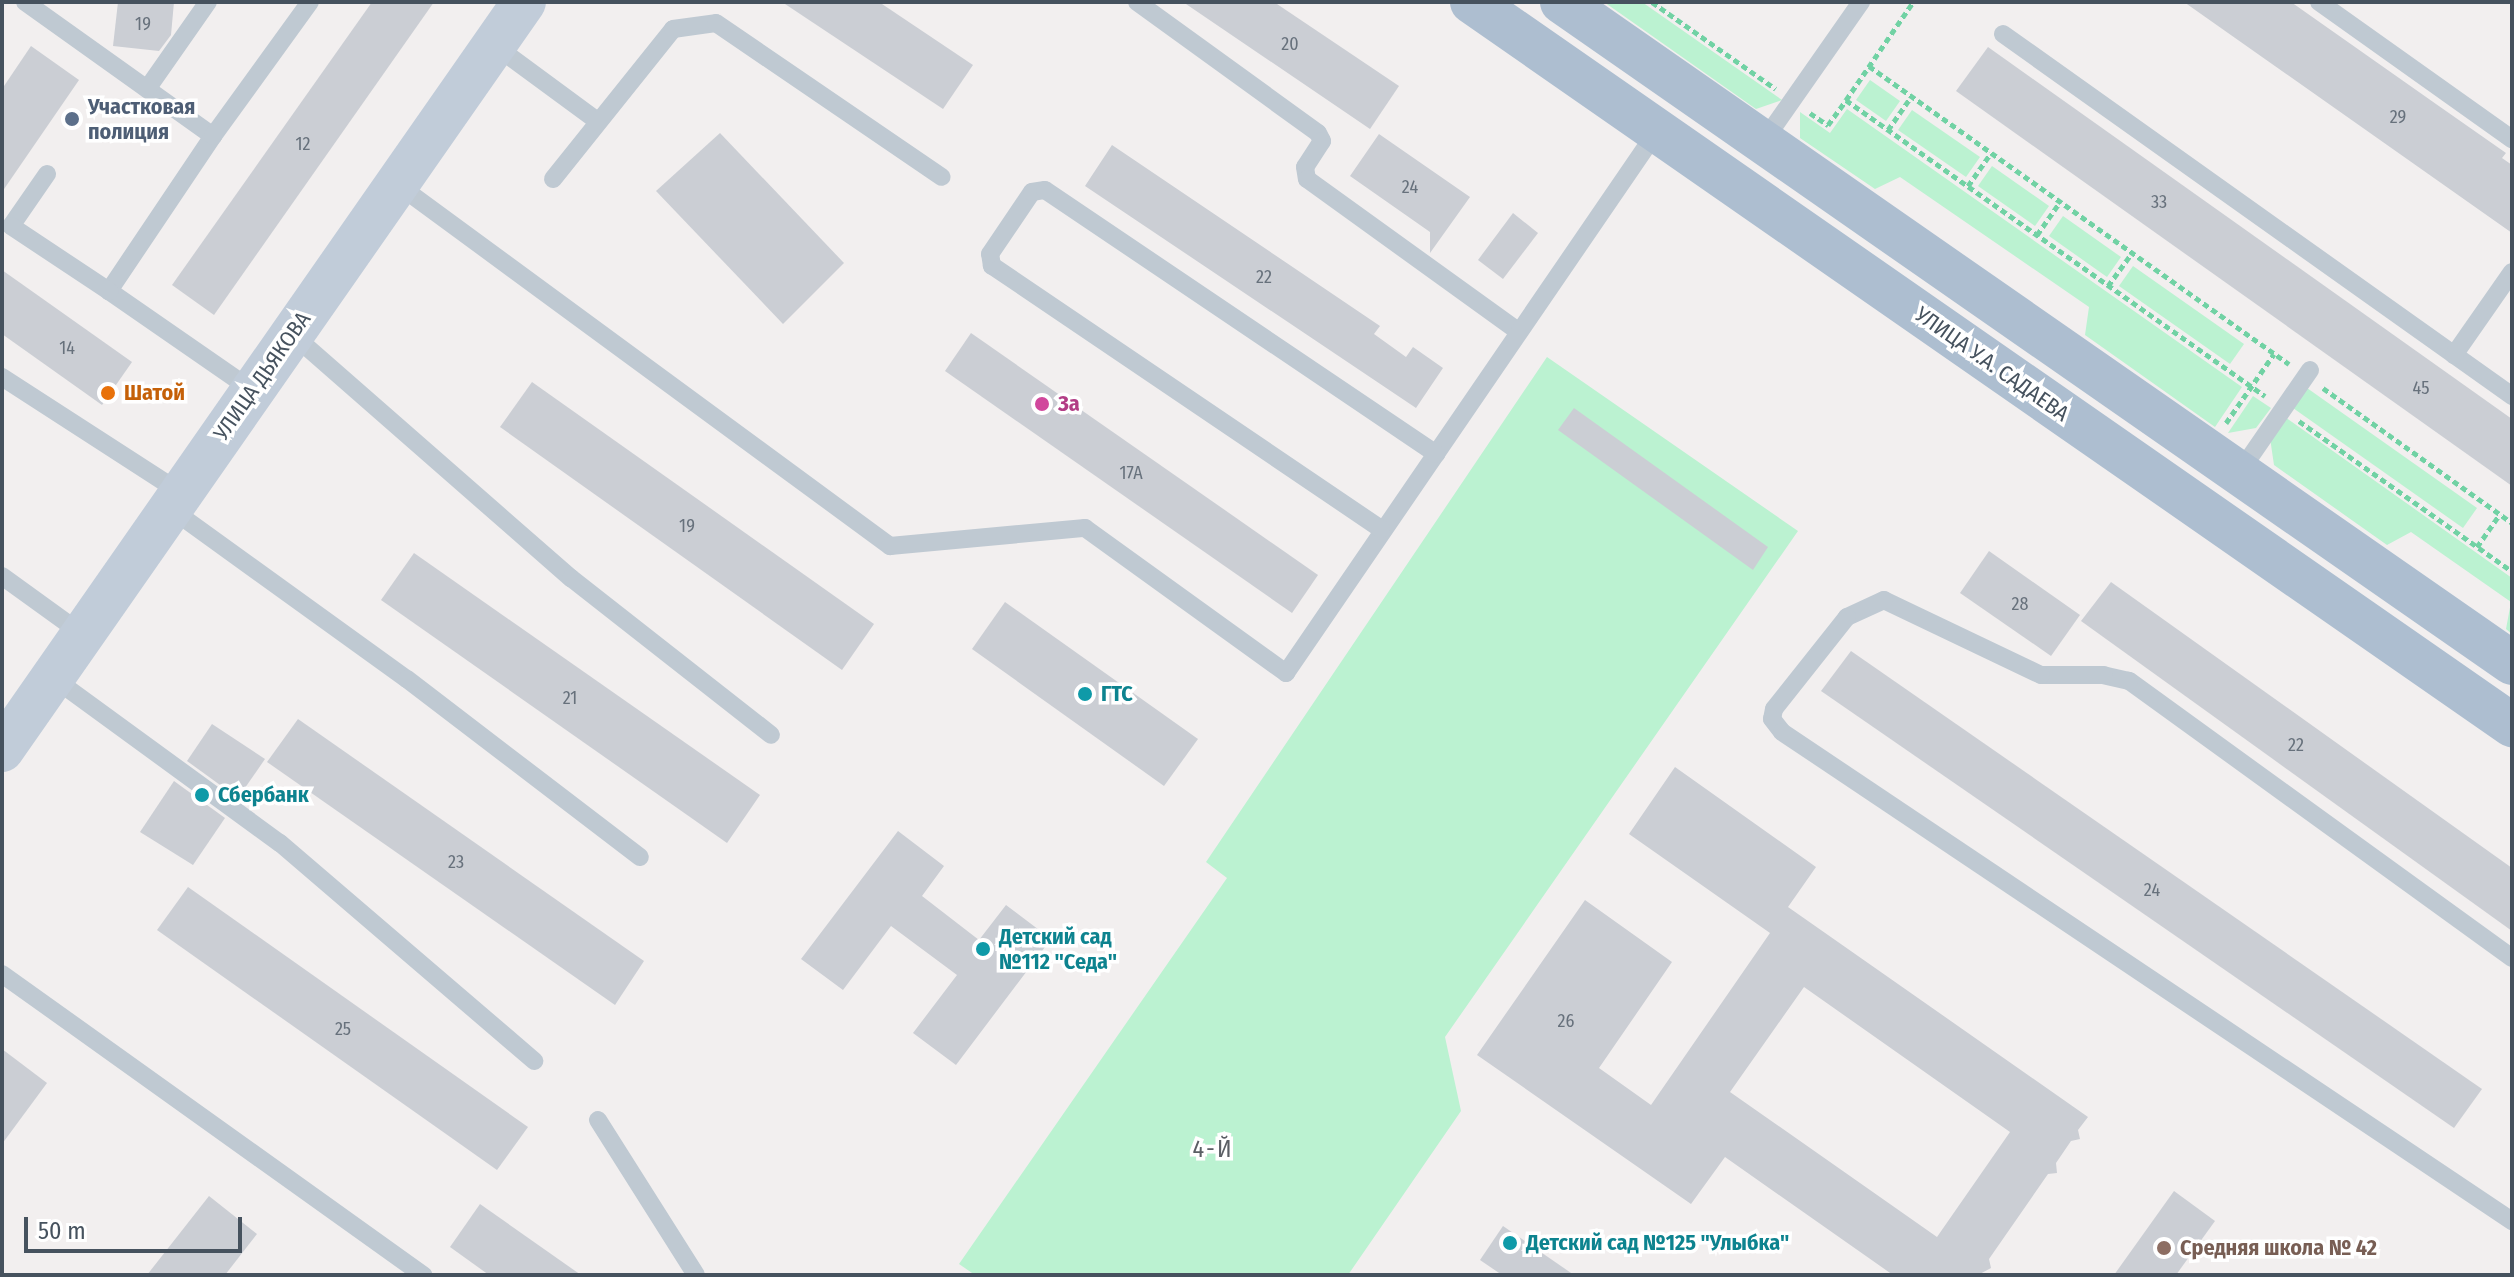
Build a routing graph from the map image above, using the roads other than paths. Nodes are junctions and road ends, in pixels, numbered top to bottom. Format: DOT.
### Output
graph roads {
  1 [pos="25,2"];
  2 [pos="208,2"];
  3 [pos="310,2"];
  4 [pos="524,2"];
  5 [pos="1137,2"];
  6 [pos="1472,2"];
  7 [pos="1562,2"];
  8 [pos="1861,2"];
  9 [pos="2319,2"];
  10 [pos="2003,34"];
  11 [pos="494,45"];
  12 [pos="147,89"];
  13 [pos="596,120"];
  14 [pos="1657,131"];
  15 [pos="213,136"];
  16 [pos="2512,139"];
  17 [pos="1763,142"];
  18 [pos="47,174"];
  19 [pos="942,177"];
  20 [pos="553,179"];
  21 [pos="397,184"];
  22 [pos="2512,272"];
  23 [pos="109,291"];
  24 [pos="1519,332"];
  25 [pos="292,334"];
  26 [pos="2454,355"];
  27 [pos="2308,373"];
  28 [pos="2,377"];
  29 [pos="252,390"];
  30 [pos="2512,396"];
  31 [pos="1436,454"];
  32 [pos="2239,473"];
  33 [pos="174,500"];
  34 [pos="1381,529"];
  35 [pos="2,576"];
  36 [pos="82,634"];
  37 [pos="2512,663"];
  38 [pos="52,677"];
  39 [pos="2512,725"];
  40 [pos="771,735"];
  41 [pos="2,749"];
  42 [pos="640,857"];
  43 [pos="2512,958"];
  44 [pos="2,974"];
  45 [pos="534,1061"];
  46 [pos="598,1120"];
  47 [pos="2512,1221"];
  48 [pos="423,1275"];
  49 [pos="696,1275"];
  1 -- 12 [label="lane"];
  2 -- 12 [label="lane"];
  3 -- 15 [label="lane"];
  4 -- 11 [label="street, УЛИЦА ДЬЯКОВА"];
  5 -- 24 [label="lane"];
  6 -- 14 [label="main road, УЛИЦА У.А. САДАЕВА"];
  7 -- 17 [label="main road"];
  8 -- 17 [label="lane"];
  9 -- 16 [label="lane"];
  10 -- 26 [label="lane"];
  11 -- 13 [label="lane"];
  11 -- 21 [label="street, УЛИЦА ДЬЯКОВА"];
  12 -- 15 [label="lane"];
  13 -- 19 [label="lane"];
  13 -- 20 [label="lane"];
  14 -- 24 [label="lane"];
  14 -- 39 [label="main road, УЛИЦА У.А. САДАЕВА"];
  15 -- 23 [label="lane"];
  17 -- 32 [label="main road"];
  18 -- 23 [label="lane"];
  21 -- 25 [label="street, УЛИЦА ДЬЯКОВА"];
  21 -- 34 [label="lane"];
  22 -- 26 [label="lane"];
  23 -- 29 [label="lane"];
  24 -- 31 [label="lane"];
  25 -- 29 [label="street, УЛИЦА ДЬЯКОВА"];
  25 -- 40 [label="lane"];
  26 -- 30 [label="lane"];
  27 -- 32 [label="lane"];
  28 -- 33 [label="lane"];
  29 -- 33 [label="street, УЛИЦА ДЬЯКОВА"];
  31 -- 34 [label="lane"];
  31 -- 34 [label="lane"];
  32 -- 37 [label="main road"];
  33 -- 36 [label="street, УЛИЦА ДЬЯКОВА"];
  33 -- 42 [label="lane"];
  35 -- 36 [label="lane"];
  36 -- 38 [label="street, УЛИЦА ДЬЯКОВА"];
  38 -- 41 [label="street, УЛИЦА ДЬЯКОВА"];
  38 -- 45 [label="lane"];
  43 -- 47 [label="lane"];
  44 -- 48 [label="lane"];
  46 -- 49 [label="lane"];
}
